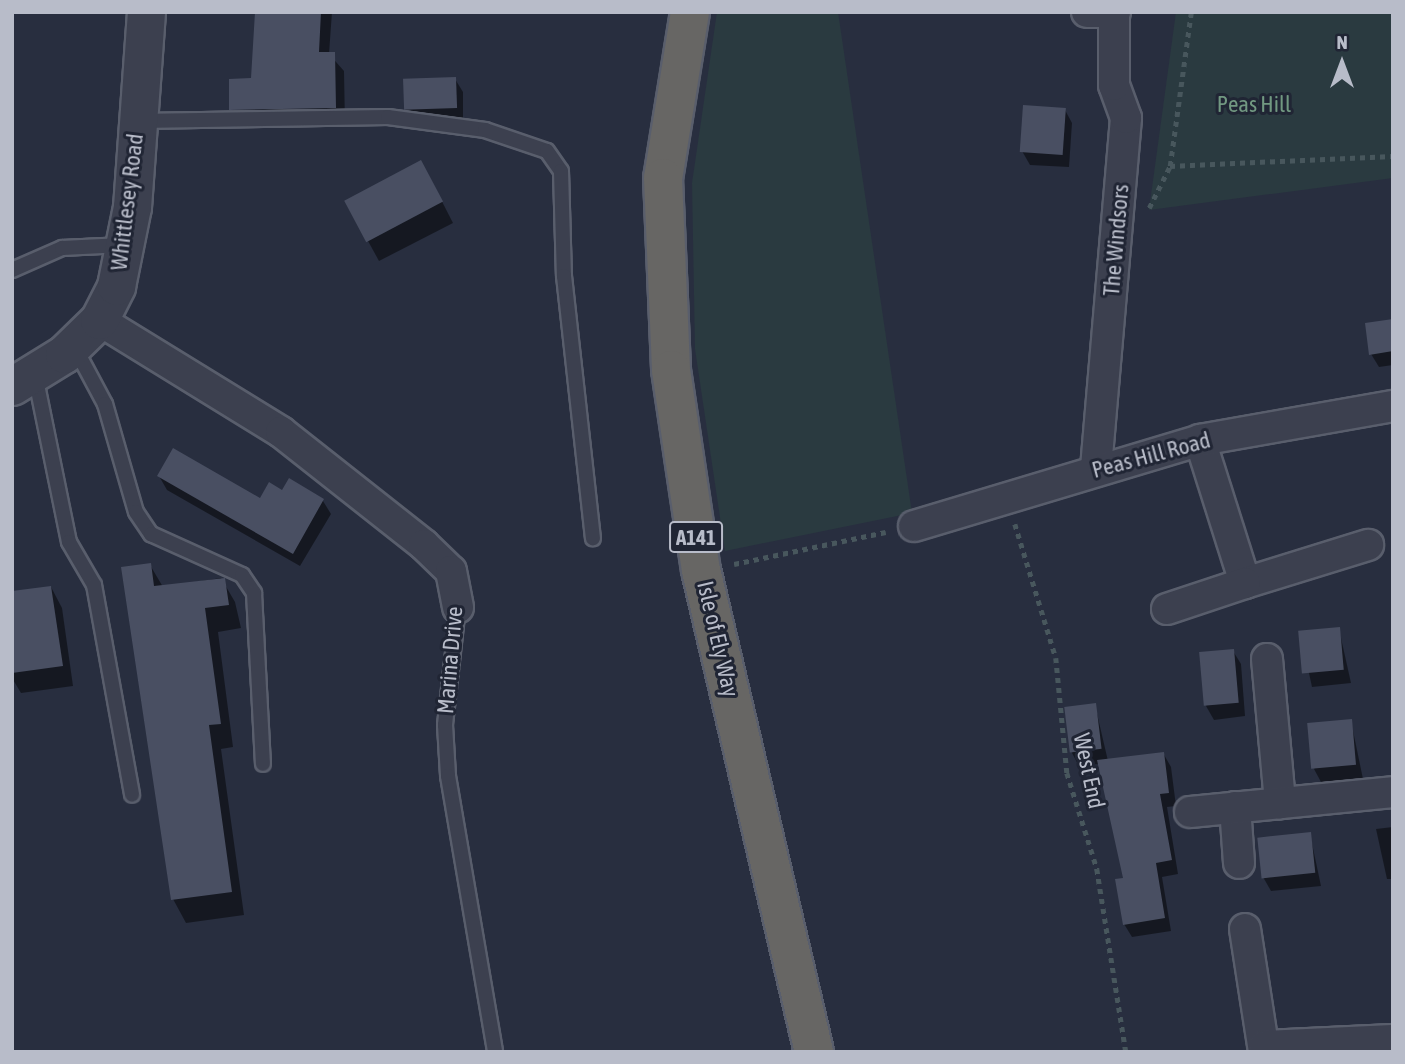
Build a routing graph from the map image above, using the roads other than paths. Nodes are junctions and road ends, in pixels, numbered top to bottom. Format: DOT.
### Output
graph roads {
  1 [pos="146,12"];
  2 [pos="690,12"];
  3 [pos="1105,13"];
  4 [pos="138,121"];
  5 [pos="124,245"];
  6 [pos="12,270"];
  7 [pos="100,320"];
  8 [pos="73,345"];
  9 [pos="24,380"];
  10 [pos="1393,405"];
  11 [pos="1200,440"];
  12 [pos="1096,468"];
  13 [pos="914,527"];
  14 [pos="593,538"];
  15 [pos="1368,545"];
  16 [pos="1245,583"];
  17 [pos="458,607"];
  18 [pos="1167,609"];
  19 [pos="1266,660"];
  20 [pos="263,764"];
  21 [pos="1393,792"];
  22 [pos="132,795"];
  23 [pos="1280,803"];
  24 [pos="1235,807"];
  25 [pos="1190,812"];
  26 [pos="1239,863"];
  27 [pos="1245,929"];
  28 [pos="1393,1040"];
  29 [pos="1264,1049"];
  30 [pos="495,1052"];
  31 [pos="814,1052"];
  1 -- 4 [label="street, Whittlesey Road"];
  2 -- 31 [label="highway, Isle of Ely Way / A141"];
  3 -- 12 [label="street, The Windsors"];
  4 -- 5 [label="street, Whittlesey Road"];
  4 -- 14 [label="lane"];
  5 -- 6 [label="lane"];
  5 -- 7 [label="street, Whittlesey Road"];
  7 -- 8 [label="street, Whittlesey Road"];
  7 -- 17 [label="street, Marina Drive"];
  8 -- 9 [label="street, Whittlesey Road"];
  8 -- 20 [label="lane"];
  9 -- 22 [label="lane"];
  10 -- 11 [label="street, Peas Hill Road"];
  11 -- 12 [label="street, Peas Hill Road"];
  11 -- 16 [label="street"];
  12 -- 13 [label="street, Peas Hill Road"];
  15 -- 16 [label="street"];
  16 -- 18 [label="street"];
  17 -- 30 [label="lane, Marina Drive"];
  19 -- 23 [label="street"];
  21 -- 23 [label="street"];
  23 -- 24 [label="street"];
  24 -- 25 [label="street"];
  24 -- 26 [label="street"];
  27 -- 29 [label="street"];
  28 -- 29 [label="street"];
}
